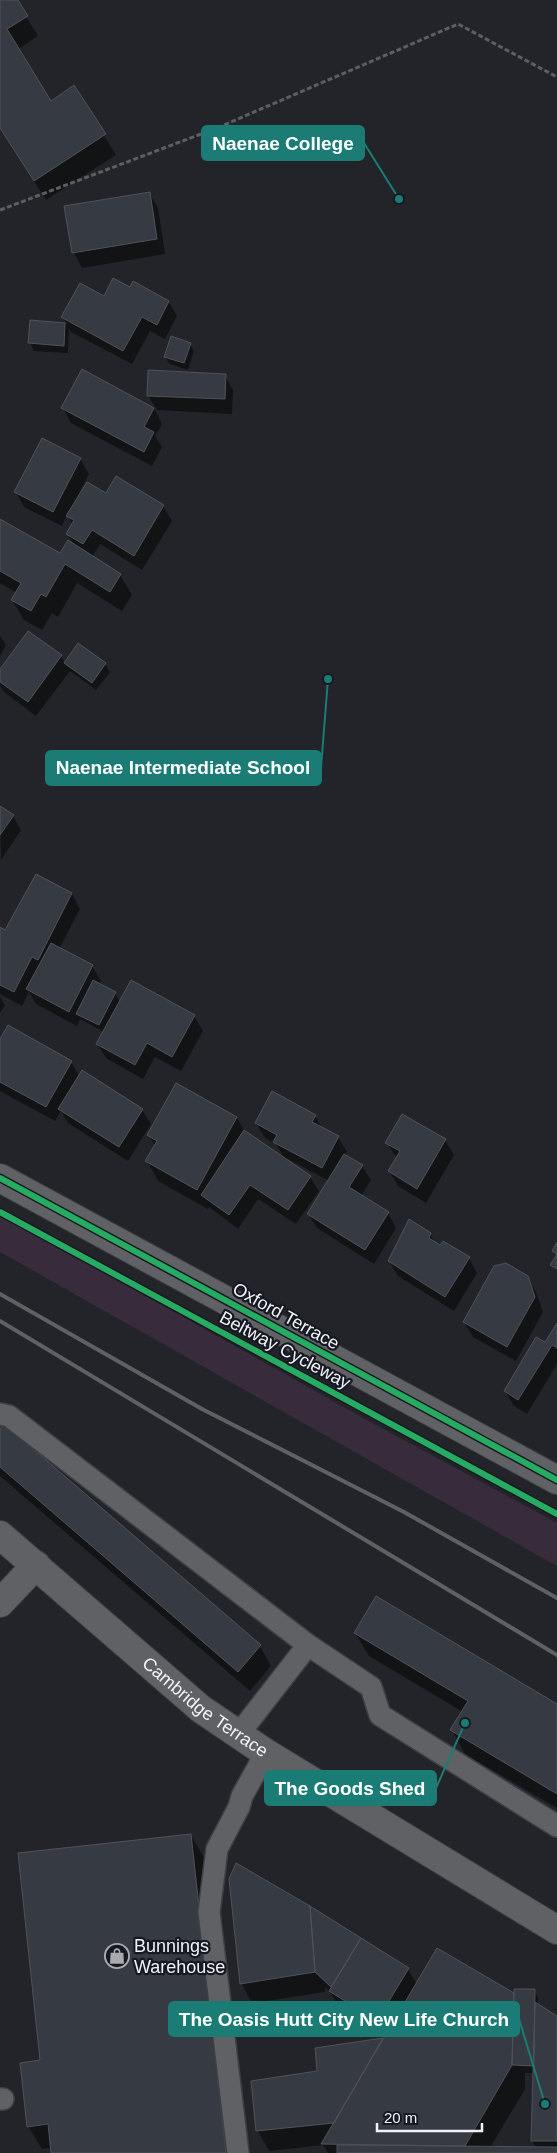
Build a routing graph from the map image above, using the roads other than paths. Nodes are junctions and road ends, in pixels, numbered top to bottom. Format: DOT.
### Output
graph roads {
  1 [pos="0,1178"];
  2 [pos="0,1414"];
  3 [pos="557,1480"];
  4 [pos="0,1535"];
  5 [pos="36,1565"];
  6 [pos="0,1603"];
  7 [pos="308,1644"];
  8 [pos="238,1735"];
  9 [pos="266,1753"];
  10 [pos="557,1826"];
  11 [pos="557,1930"];
  12 [pos="238,2153"];
  1 -- 3 [label="main road, Oxford Terrace"];
  2 -- 7 [label="lane"];
  4 -- 5 [label="main road, Cambridge Terrace"];
  5 -- 6 [label="main road"];
  5 -- 8 [label="main road, Cambridge Terrace"];
  7 -- 8 [label="lane"];
  7 -- 10 [label="lane"];
  8 -- 9 [label="main road, Cambridge Terrace"];
  9 -- 11 [label="main road, Cambridge Terrace"];
  9 -- 12 [label="lane"];
}
